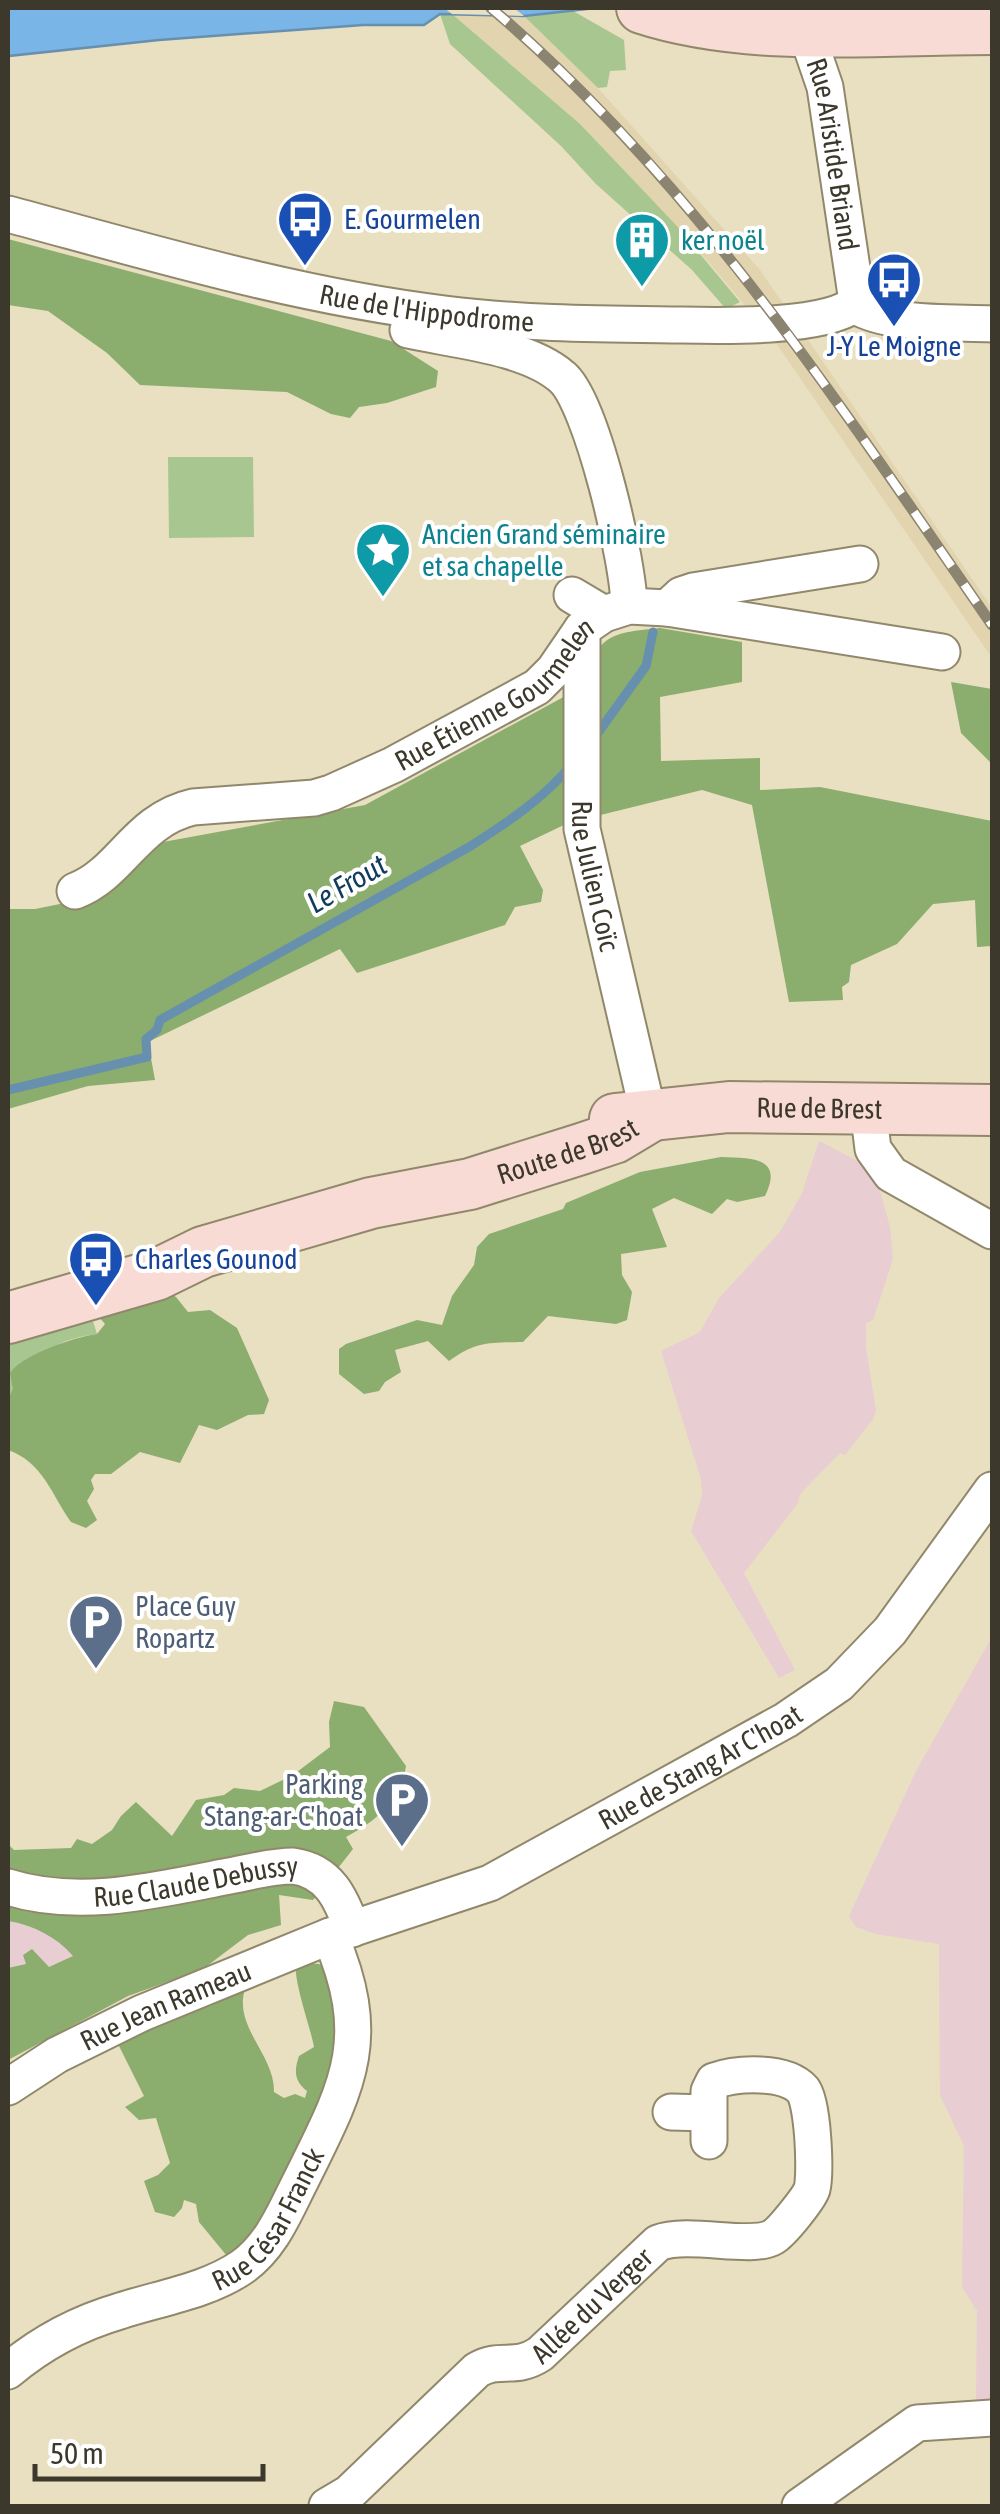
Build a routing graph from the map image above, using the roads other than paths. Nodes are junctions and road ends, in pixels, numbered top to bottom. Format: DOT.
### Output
graph roads {
  1 [pos="642,8"];
  2 [pos="802,19"];
  3 [pos="992,29"];
  4 [pos="8,214"];
  5 [pos="336,298"];
  6 [pos="854,306"];
  7 [pos="992,324"];
  8 [pos="860,564"];
  9 [pos="572,595"];
  10 [pos="667,608"];
  11 [pos="605,616"];
  12 [pos="942,652"];
  13 [pos="75,891"];
  14 [pos="868,1108"];
  15 [pos="992,1110"];
  16 [pos="649,1117"];
  17 [pos="992,1230"];
  18 [pos="204,1252"];
  19 [pos="8,1296"];
  20 [pos="8,1318"];
  21 [pos="992,1490"];
  22 [pos="8,1886"];
  23 [pos="341,1933"];
  24 [pos="8,2087"];
  25 [pos="671,2112"];
  26 [pos="8,2371"];
  27 [pos="992,2418"];
  28 [pos="344,2502"];
  29 [pos="800,2506"];
  1 -- 2 [label="main road"];
  2 -- 3 [label="main road"];
  2 -- 6 [label="street, Rue Aristide Briand"];
  4 -- 5 [label="street, Rue de l'Hippodrome"];
  5 -- 6 [label="street, Rue de l'Hippodrome"];
  5 -- 11 [label="street, Rue Julien Coïc"];
  6 -- 7 [label="street"];
  8 -- 10 [label="street"];
  9 -- 11 [label="street"];
  10 -- 11 [label="street, Rue Étienne Gourmelen"];
  10 -- 12 [label="street, Rue Étienne Gourmelen"];
  11 -- 13 [label="street, Rue Étienne Gourmelen"];
  11 -- 16 [label="street, Rue Julien Coïc"];
  14 -- 15 [label="main road, Rue de Brest"];
  14 -- 16 [label="main road, Rue de Brest"];
  14 -- 17 [label="street"];
  16 -- 18 [label="main road, Route de Brest"];
  18 -- 19 [label="main road, Route de Brest"];
  18 -- 20 [label="main road, Route de Brest"];
  21 -- 23 [label="street, Rue de Stang Ar C'hoat"];
  22 -- 23 [label="street, Rue Claude Debussy"];
  23 -- 24 [label="street, Rue Jean Rameau"];
  23 -- 26 [label="street, Rue César Franck"];
  25 -- 28 [label="street, Allée du Verger"];
  27 -- 29 [label="street"];
}
